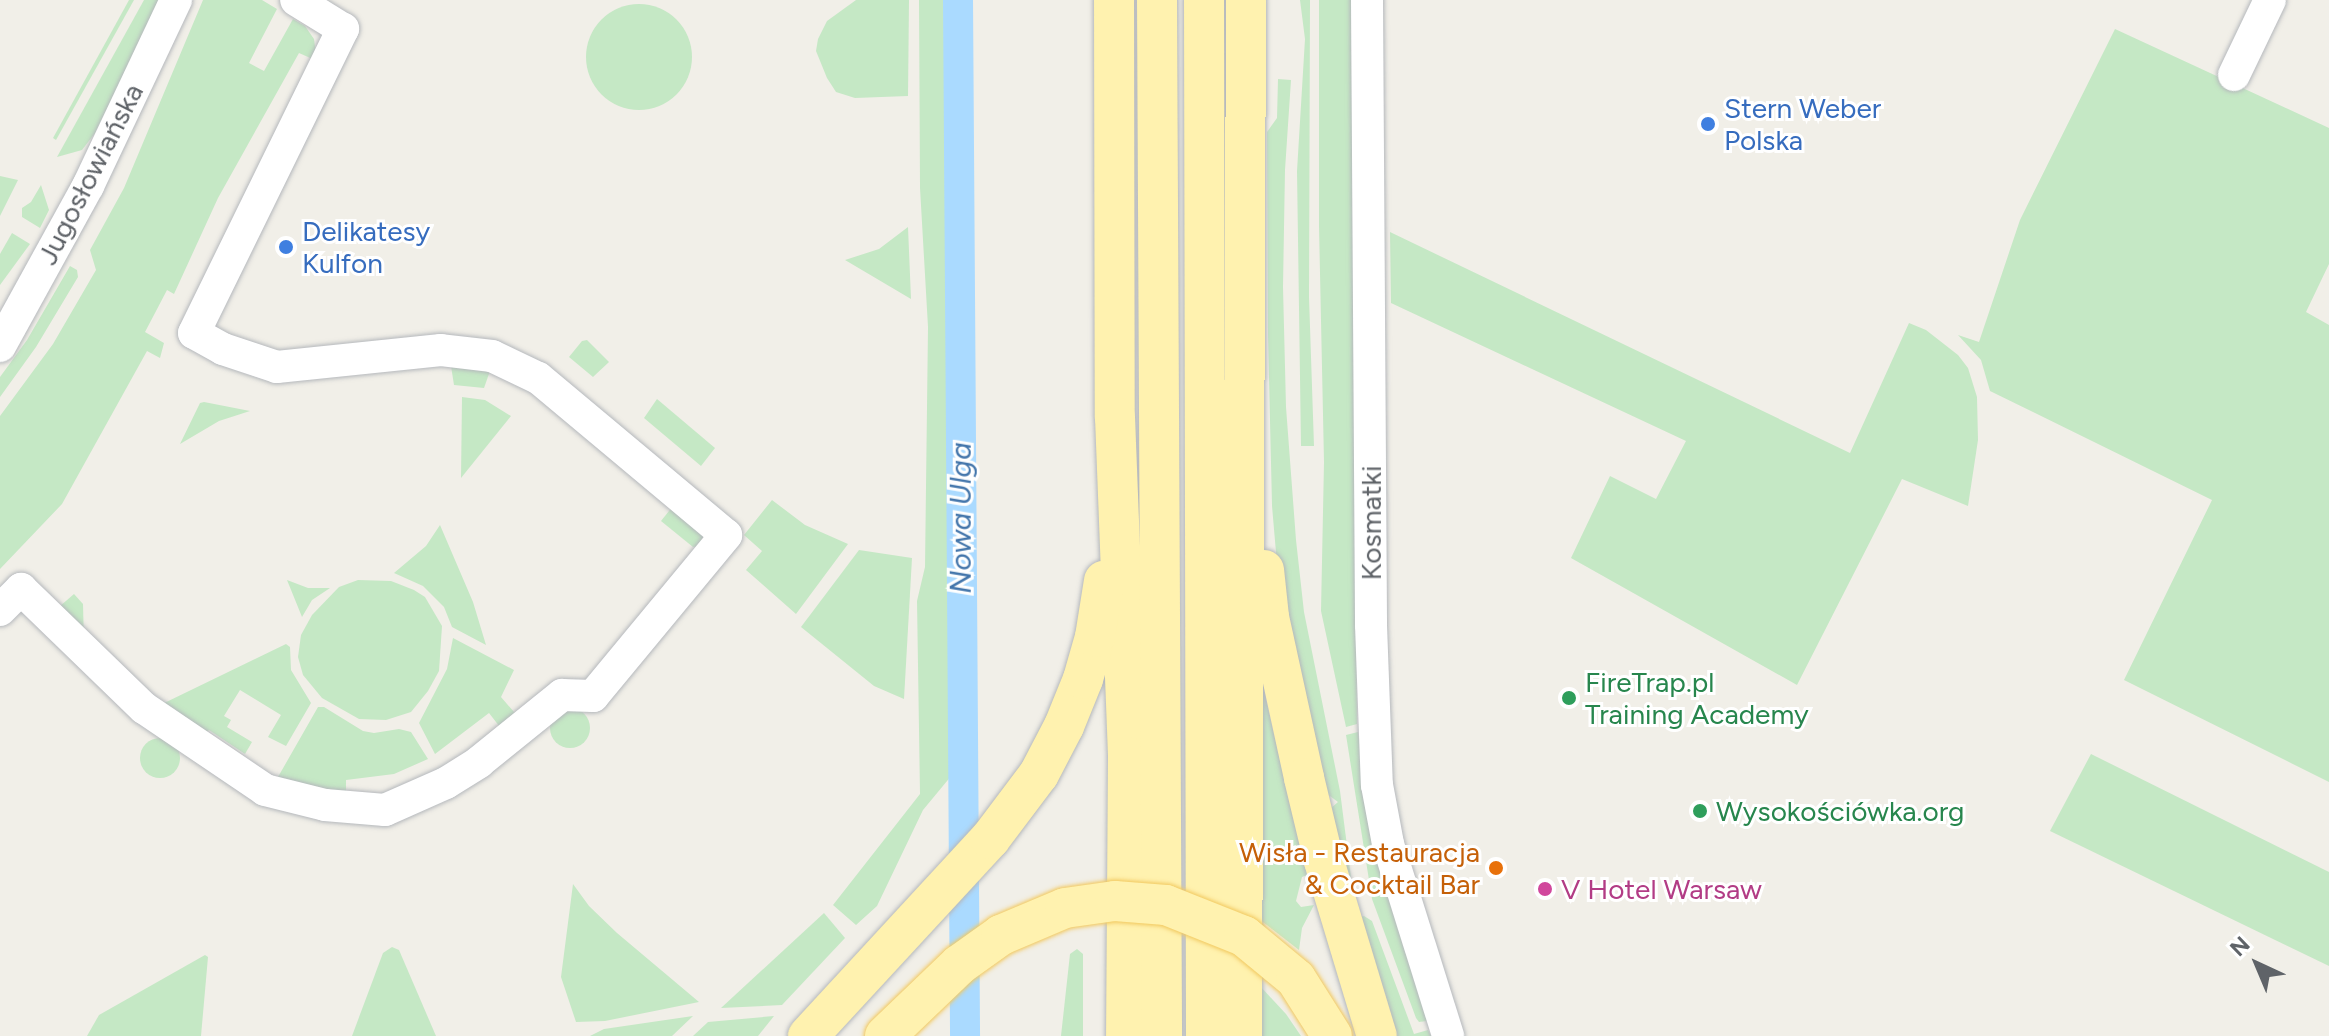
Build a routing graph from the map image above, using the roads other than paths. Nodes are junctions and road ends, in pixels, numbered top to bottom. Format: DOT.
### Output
graph roads {
  1 [pos="176,0"];
  2 [pos="296,0"];
  3 [pos="1114,0"];
  4 [pos="1157,0"];
  5 [pos="1204,0"];
  6 [pos="1246,0"];
  7 [pos="1367,0"];
  8 [pos="2270,0"];
  9 [pos="2234,75"];
  10 [pos="0,346"];
  11 [pos="1247,407"];
  12 [pos="1115,417"];
  13 [pos="0,610"];
  14 [pos="808,1036"];
  15 [pos="885,1036"];
  16 [pos="1126,1036"];
  17 [pos="1162,1036"];
  18 [pos="1206,1036"];
  19 [pos="1242,1036"];
  20 [pos="1332,1036"];
  21 [pos="1377,1036"];
  22 [pos="1448,1036"];
  1 -- 10 [label="street, Jugosłowiańska"];
  2 -- 13 [label="street"];
  3 -- 12 [label="main road"];
  4 -- 17 [label="main road"];
  5 -- 18 [label="main road"];
  6 -- 11 [label="main road"];
  7 -- 22 [label="street, Kosmatki"];
  8 -- 9 [label="street"];
  11 -- 19 [label="main road"];
  11 -- 21 [label="main road"];
  12 -- 14 [label="main road"];
  12 -- 16 [label="main road"];
  15 -- 20 [label="main road, bridge"];
}
